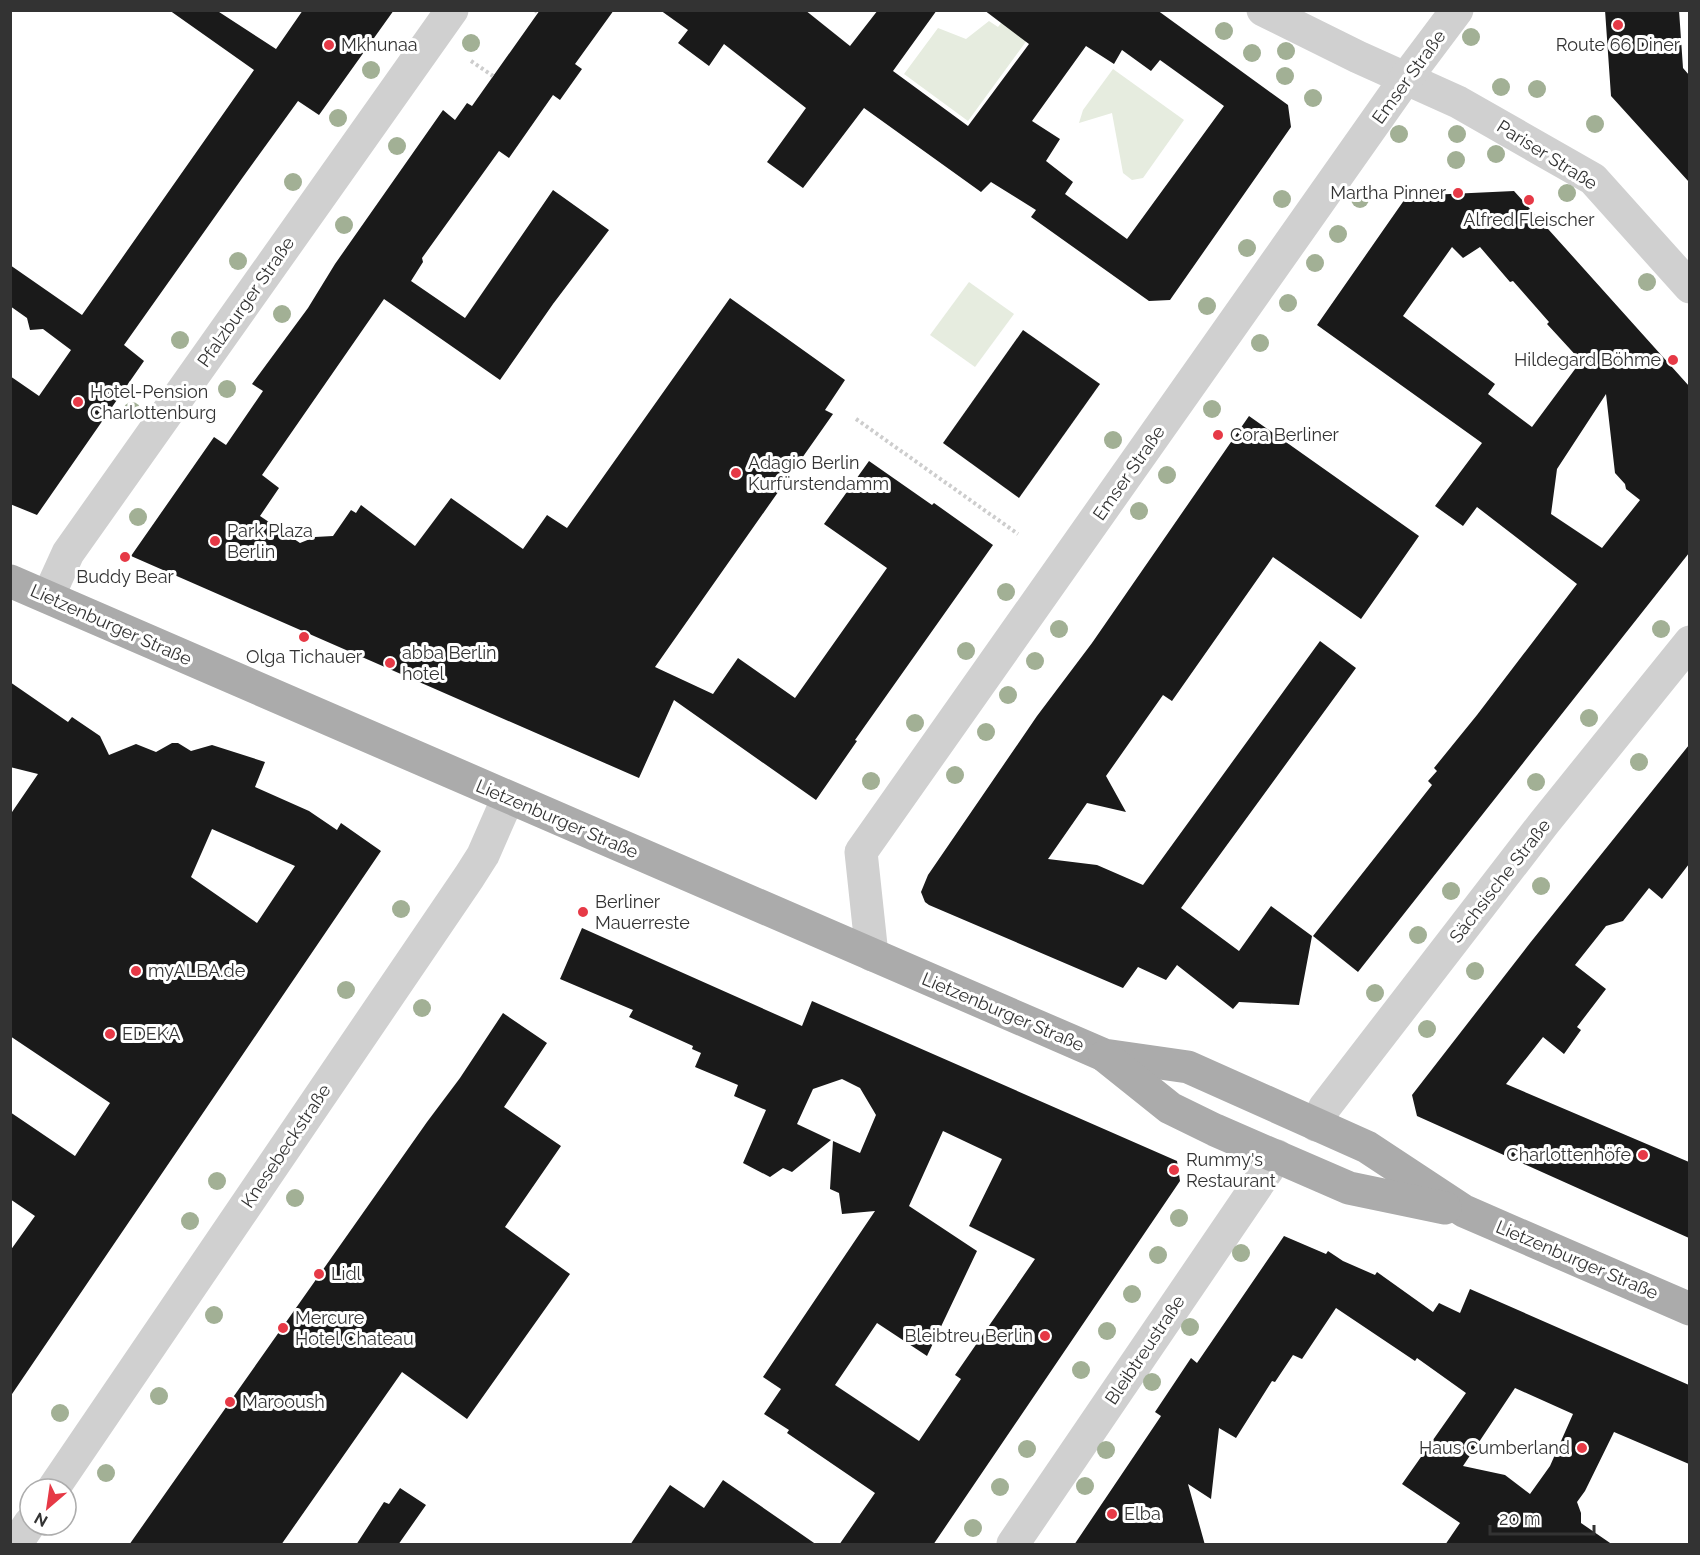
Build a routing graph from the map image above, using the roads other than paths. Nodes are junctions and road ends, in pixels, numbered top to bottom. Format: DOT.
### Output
graph roads {
  1 [pos="452,10"];
  2 [pos="1263,10"];
  3 [pos="1457,10"];
  4 [pos="1406,78"];
  5 [pos="1689,287"];
  6 [pos="10,581"];
  7 [pos="48,597"];
  8 [pos="1689,642"];
  9 [pos="508,798"];
  10 [pos="872,955"];
  11 [pos="1104,1055"];
  12 [pos="1316,1125"];
  13 [pos="1277,1156"];
  14 [pos="1464,1212"];
  15 [pos="1689,1309"];
  16 [pos="61,1477"];
  17 [pos="1013,1545"];
  1 -- 7 [label="street, Pfalzburger Straße"];
  2 -- 4 [label="street, Pariser Straße"];
  3 -- 4 [label="street, Emser Straße"];
  4 -- 5 [label="street, Pariser Straße"];
  4 -- 10 [label="street, Emser Straße"];
  6 -- 7 [label="main road, Lietzenburger Straße"];
  7 -- 9 [label="main road, Lietzenburger Straße"];
  8 -- 12 [label="street, Sächsische Straße"];
  9 -- 10 [label="main road, Lietzenburger Straße"];
  9 -- 16 [label="street, Knesebeckstraße"];
  10 -- 11 [label="main road, Lietzenburger Straße"];
  11 -- 12 [label="main road, Lietzenburger Straße"];
  11 -- 13 [label="main road, Lietzenburger Straße"];
  12 -- 14 [label="main road, Lietzenburger Straße"];
  13 -- 14 [label="main road, Lietzenburger Straße"];
  13 -- 17 [label="street, Bleibtreustraße"];
  14 -- 15 [label="main road, Lietzenburger Straße"];
}
